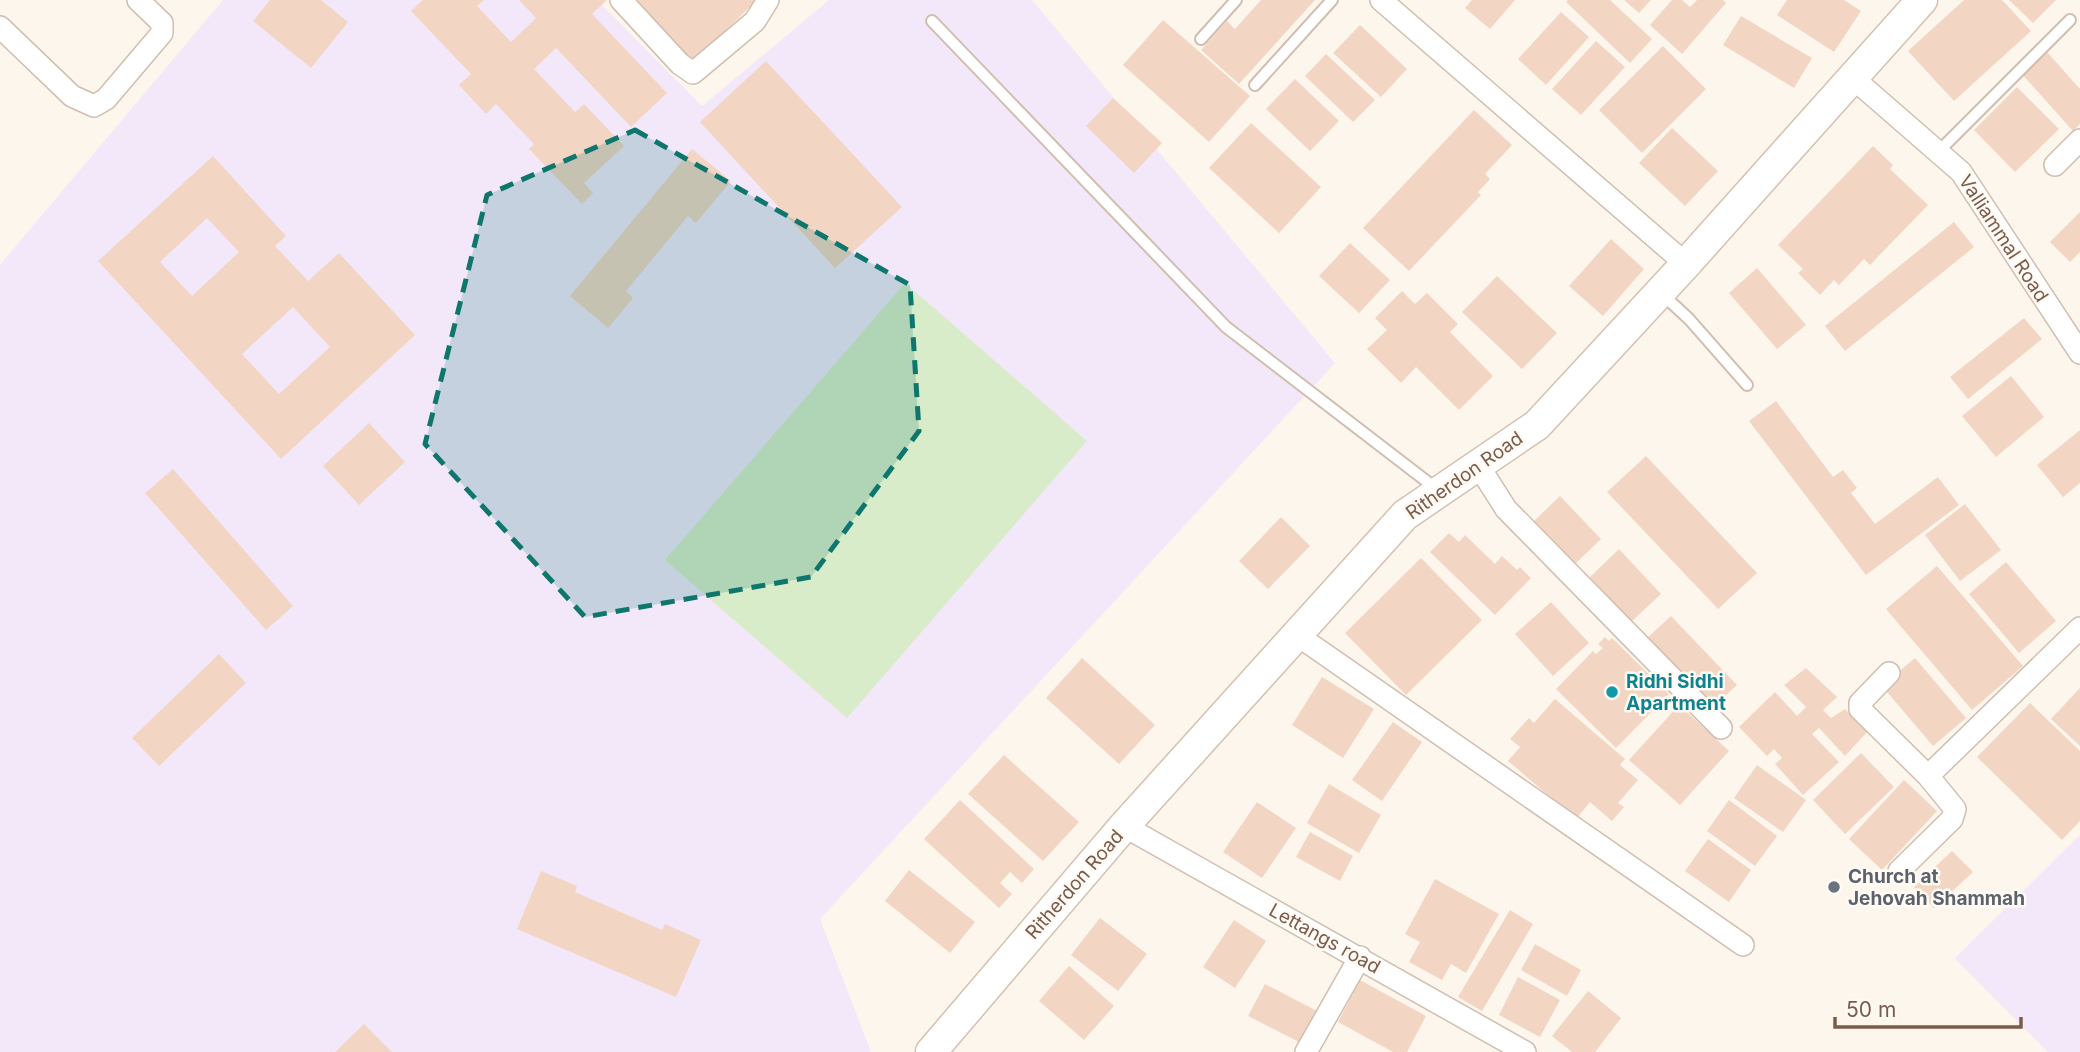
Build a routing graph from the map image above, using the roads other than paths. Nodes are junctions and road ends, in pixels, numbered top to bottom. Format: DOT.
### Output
graph roads {
  1 [pos="138,0"];
  2 [pos="621,0"];
  3 [pos="768,0"];
  4 [pos="1236,0"];
  5 [pos="1332,0"];
  6 [pos="1381,0"];
  7 [pos="1922,0"];
  8 [pos="2070,20"];
  9 [pos="932,21"];
  10 [pos="0,27"];
  11 [pos="1202,39"];
  12 [pos="1854,79"];
  13 [pos="1255,85"];
  14 [pos="2080,139"];
  15 [pos="1938,152"];
  16 [pos="2054,165"];
  17 [pos="1686,264"];
  18 [pos="1660,292"];
  19 [pos="2080,353"];
  20 [pos="1747,384"];
  21 [pos="1478,465"];
  22 [pos="1440,491"];
  23 [pos="2080,628"];
  24 [pos="1297,635"];
  25 [pos="1889,673"];
  26 [pos="1721,728"];
  27 [pos="1928,776"];
  28 [pos="1124,826"];
  29 [pos="1899,871"];
  30 [pos="1743,945"];
  31 [pos="1360,957"];
  32 [pos="931,1052"];
  33 [pos="1306,1052"];
  34 [pos="1525,1052"];
  1 -- 10 [label="street"];
  2 -- 3 [label="street"];
  4 -- 11 [label="lane"];
  5 -- 13 [label="lane"];
  6 -- 17 [label="street"];
  7 -- 12 [label="main road, Ritherdon Road"];
  8 -- 15 [label="lane"];
  9 -- 22 [label="lane"];
  12 -- 15 [label="street, Valliammal Road"];
  12 -- 17 [label="main road, Ritherdon Road"];
  14 -- 16 [label="street"];
  15 -- 19 [label="street, Valliammal Road"];
  17 -- 18 [label="main road, Ritherdon Road"];
  18 -- 20 [label="lane"];
  18 -- 21 [label="main road, Ritherdon Road"];
  21 -- 22 [label="main road, Ritherdon Road"];
  21 -- 26 [label="street"];
  22 -- 24 [label="main road, Ritherdon Road"];
  23 -- 27 [label="street"];
  24 -- 28 [label="main road, Ritherdon Road"];
  24 -- 30 [label="street"];
  25 -- 27 [label="street"];
  27 -- 29 [label="street"];
  28 -- 31 [label="street, Lettangs road"];
  28 -- 32 [label="main road, Ritherdon Road"];
  31 -- 33 [label="street"];
  31 -- 34 [label="street, Lettangs road"];
}
